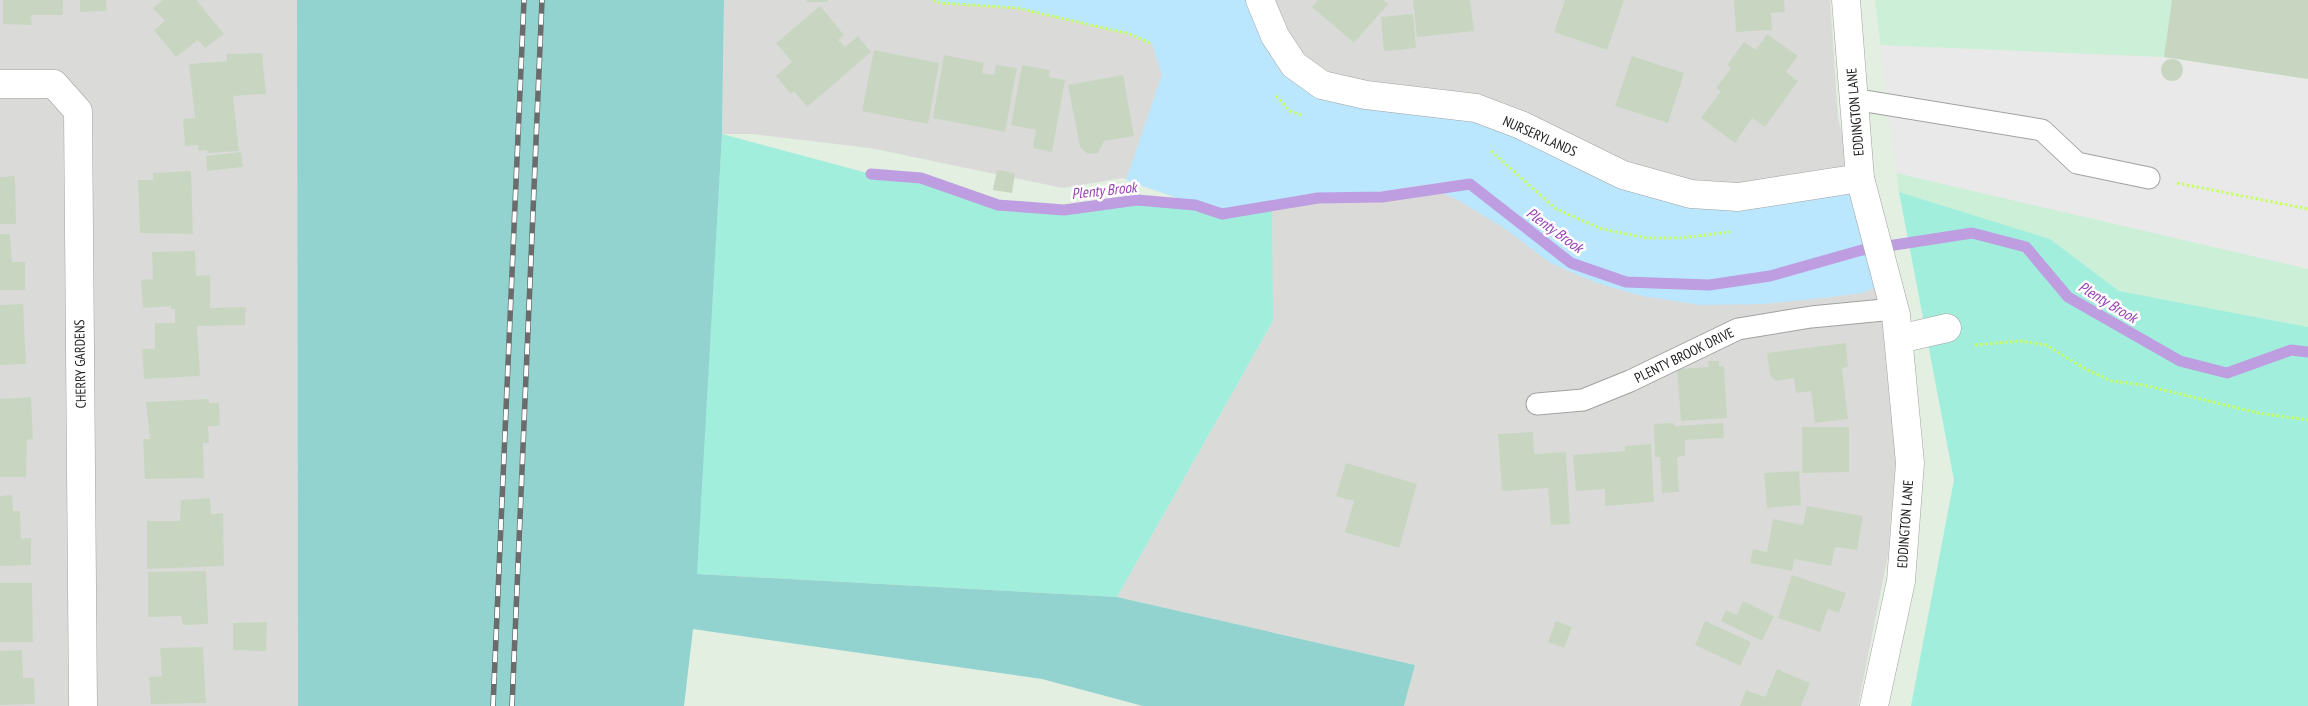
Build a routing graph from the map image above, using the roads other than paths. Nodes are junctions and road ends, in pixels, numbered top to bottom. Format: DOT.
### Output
graph roads {
  1 [pos="1260,0"];
  2 [pos="1846,0"];
  3 [pos="0,84"];
  4 [pos="1853,99"];
  5 [pos="1860,178"];
  6 [pos="2149,178"];
  7 [pos="1894,309"];
  8 [pos="1947,328"];
  9 [pos="1899,339"];
  10 [pos="1536,404"];
  11 [pos="83,706"];
  12 [pos="1874,706"];
  1 -- 5 [label="street, NURSERYLANDS"];
  2 -- 4 [label="street, EDDINGTON LANE"];
  3 -- 11 [label="street, CHERRY GARDENS"];
  4 -- 5 [label="street, EDDINGTON LANE"];
  4 -- 6 [label="lane"];
  5 -- 7 [label="street, EDDINGTON LANE"];
  7 -- 9 [label="street, EDDINGTON LANE"];
  7 -- 10 [label="lane, PLENTY BROOK DRIVE"];
  8 -- 9 [label="street"];
  9 -- 12 [label="street, EDDINGTON LANE"];
}
